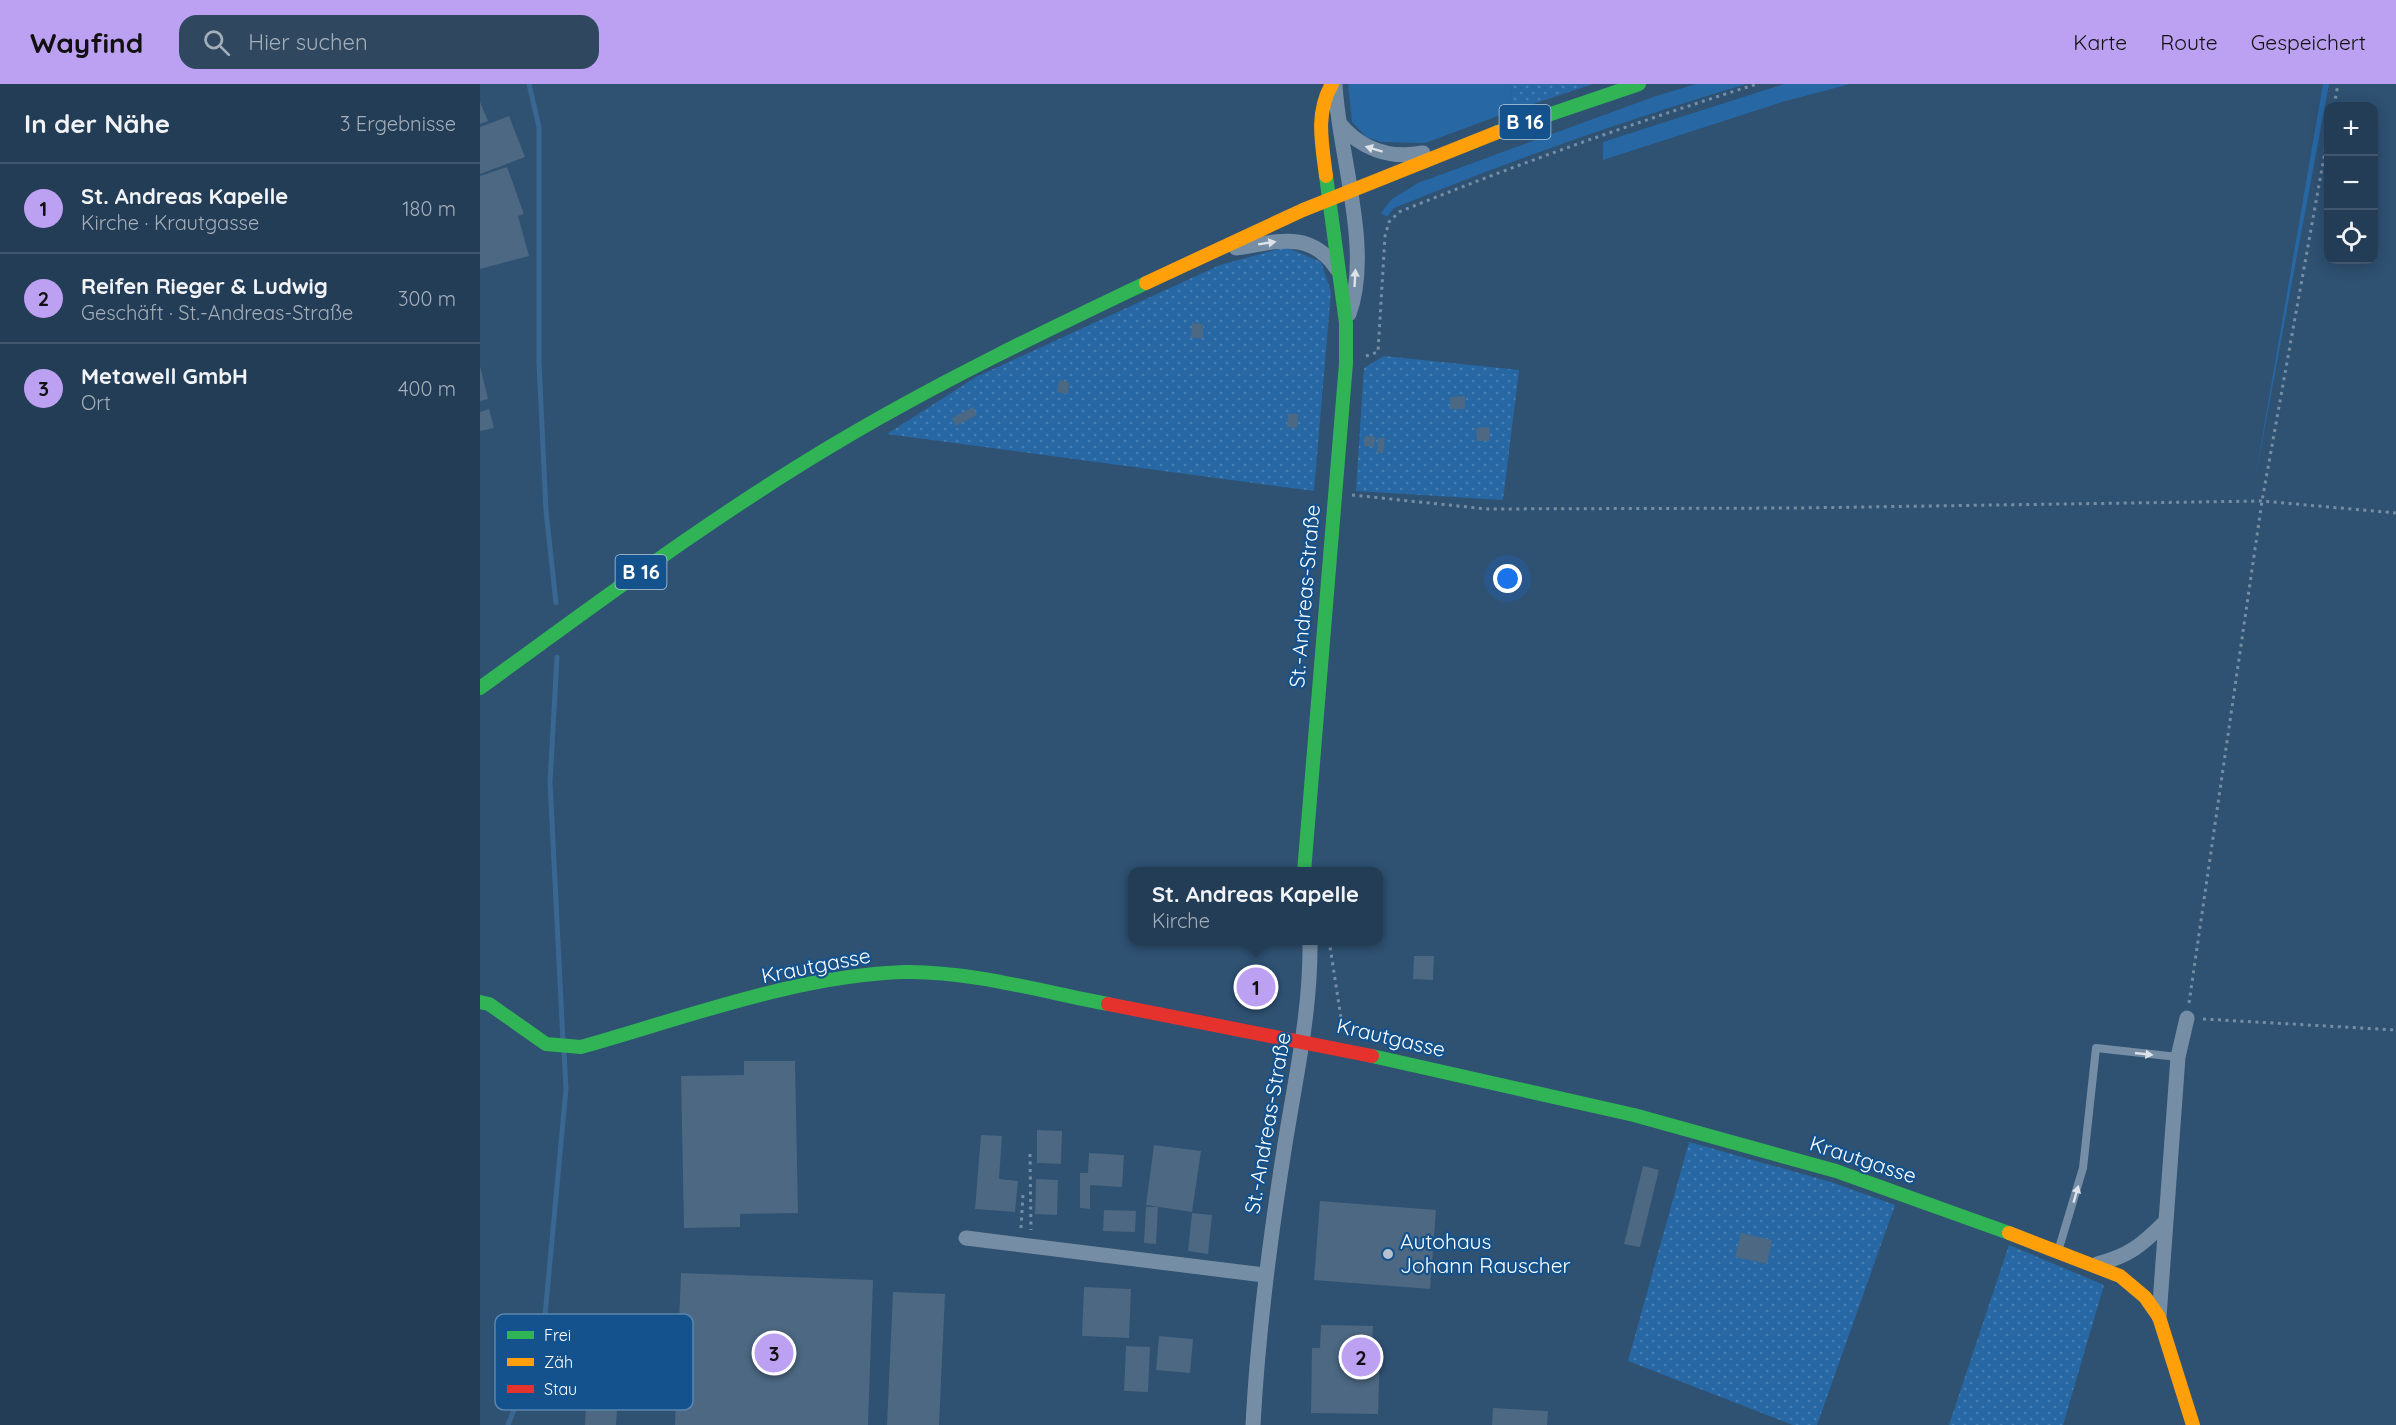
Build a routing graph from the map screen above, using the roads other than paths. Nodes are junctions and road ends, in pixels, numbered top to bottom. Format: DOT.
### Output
graph roads {
  1 [pos="1333,84"];
  2 [pos="1638,84"];
  3 [pos="1340,124"];
  4 [pos="1453,148"];
  5 [pos="1349,189"];
  6 [pos="1328,199"];
  7 [pos="1209,251"];
  8 [pos="1337,269"];
  9 [pos="1346,323"];
  10 [pos="480,688"];
  11 [pos="1304,867"];
  12 [pos="1310,945"];
  13 [pos="480,1002"];
  14 [pos="2187,1018"];
  15 [pos="1304,1041"];
  16 [pos="2178,1057"];
  17 [pos="2165,1222"];
  18 [pos="966,1238"];
  19 [pos="2058,1250"];
  20 [pos="2097,1264"];
  21 [pos="1264,1275"];
  22 [pos="2159,1317"];
  23 [pos="1254,1425"];
  24 [pos="2193,1425"];
  1 -- 3 [label="street"];
  1 -- 6 [label="street, St.-Andreas-Straße"];
  2 -- 4 [label="street, B 16"];
  4 -- 3 [label="street, one-way"];
  3 -- 5 [label="street"];
  4 -- 5 [label="street, B 16"];
  5 -- 6 [label="street, B 16"];
  9 -- 5 [label="street, one-way"];
  6 -- 7 [label="street, B 16"];
  6 -- 8 [label="street, St.-Andreas-Straße"];
  7 -- 8 [label="street, one-way"];
  7 -- 10 [label="street, B 16"];
  8 -- 9 [label="street, St.-Andreas-Straße"];
  9 -- 11 [label="street, St.-Andreas-Straße"];
  12 -- 15 [label="street, St.-Andreas-Straße"];
  13 -- 15 [label="street, Krautgasse"];
  14 -- 16 [label="street"];
  15 -- 19 [label="street, Krautgasse"];
  15 -- 21 [label="street, St.-Andreas-Straße"];
  16 -- 17 [label="street"];
  19 -- 16 [label="lane, one-way"];
  17 -- 20 [label="street"];
  17 -- 22 [label="street"];
  18 -- 21 [label="street"];
  19 -- 20 [label="street, Krautgasse"];
  20 -- 22 [label="street, Krautgasse"];
  21 -- 23 [label="street, St.-Andreas-Straße"];
  22 -- 24 [label="street, Krautgasse"];
}
